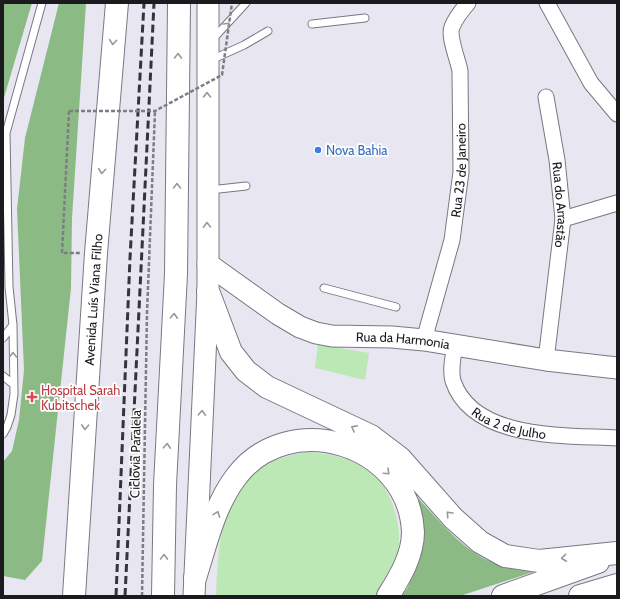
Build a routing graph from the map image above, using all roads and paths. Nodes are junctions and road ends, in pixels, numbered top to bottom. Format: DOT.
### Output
graph roads {
  1 [pos="42,3"];
  2 [pos="117,3"];
  3 [pos="179,3"];
  4 [pos="208,3"];
  5 [pos="232,3"];
  6 [pos="246,3"];
  7 [pos="468,3"];
  8 [pos="547,3"];
  9 [pos="365,18"];
  10 [pos="312,24"];
  11 [pos="268,31"];
  12 [pos="207,54"];
  13 [pos="546,97"];
  14 [pos="155,111"];
  15 [pos="617,114"];
  16 [pos="4,134"];
  17 [pos="246,186"];
  18 [pos="207,191"];
  19 [pos="617,203"];
  20 [pos="563,219"];
  21 [pos="62,253"];
  22 [pos="208,264"];
  23 [pos="324,288"];
  24 [pos="208,291"];
  25 [pos="396,307"];
  26 [pos="13,325"];
  27 [pos="3,338"];
  28 [pos="424,340"];
  29 [pos="455,345"];
  30 [pos="546,360"];
  31 [pos="617,368"];
  32 [pos="3,376"];
  33 [pos="13,384"];
  34 [pos="3,434"];
  35 [pos="617,438"];
  36 [pos="79,520"];
  37 [pos="617,553"];
  38 [pos="617,585"];
  39 [pos="194,587"];
  40 [pos="66,596"];
  41 [pos="74,596"];
  42 [pos="142,596"];
  43 [pos="162,596"];
  44 [pos="388,596"];
  45 [pos="503,596"];
  46 [pos="582,596"];
  1 -- 16 [label="lane"];
  2 -- 36 [label="main road, Avenida Luís Viana Filho, one-way"];
  43 -- 3 [label="main road, one-way"];
  4 -- 12 [label="main road"];
  5 -- 14 [label="path, bridge"];
  12 -- 6 [label="lane, one-way"];
  7 -- 28 [label="street, Rua 23 de Janeiro"];
  8 -- 15 [label="street"];
  9 -- 10 [label="lane"];
  11 -- 12 [label="lane"];
  18 -- 12 [label="main road, one-way"];
  13 -- 20 [label="street, Rua do Arrastão"];
  14 -- 21 [label="path, bridge"];
  14 -- 42 [label="path, Ciclovia Paralela"];
  16 -- 26 [label="lane"];
  17 -- 18 [label="lane"];
  22 -- 18 [label="main road, one-way"];
  19 -- 20 [label="street"];
  20 -- 30 [label="street, Rua do Arrastão"];
  22 -- 24 [label="main road"];
  22 -- 28 [label="main road, Rua da Harmonia"];
  23 -- 25 [label="lane"];
  37 -- 24 [label="main road, one-way"];
  39 -- 24 [label="main road, one-way"];
  26 -- 27 [label="lane"];
  33 -- 26 [label="lane, one-way"];
  28 -- 29 [label="main road, Rua da Harmonia"];
  29 -- 30 [label="main road, Rua da Harmonia"];
  29 -- 35 [label="street, Rua 2 de Julho"];
  30 -- 31 [label="main road, Rua da Harmonia"];
  32 -- 33 [label="lane"];
  33 -- 34 [label="lane"];
  36 -- 40 [label="main road"];
  36 -- 41 [label="main road, Avenida Luís Viana Filho"];
  37 -- 45 [label="main road"];
  38 -- 46 [label="main road"];
  39 -- 44 [label="main road, one-way"];
}
